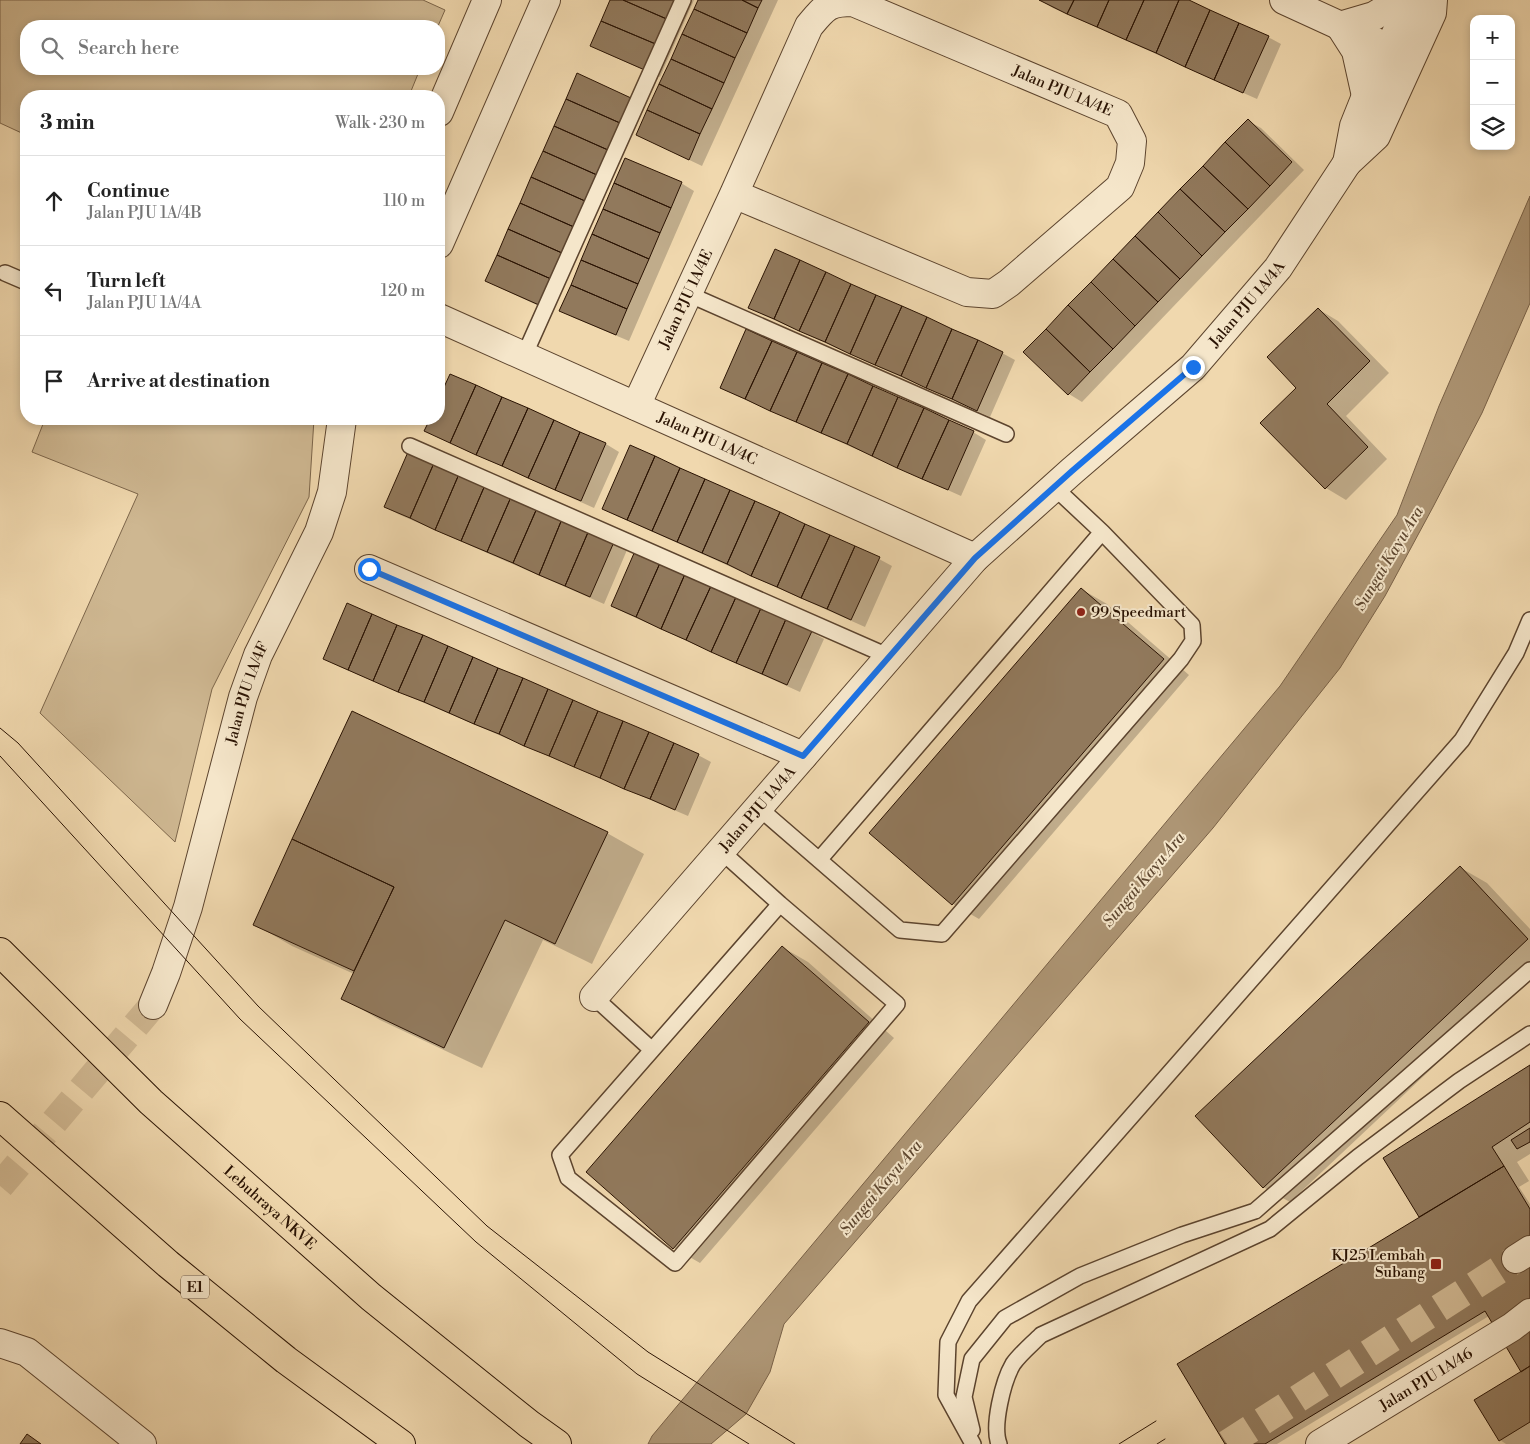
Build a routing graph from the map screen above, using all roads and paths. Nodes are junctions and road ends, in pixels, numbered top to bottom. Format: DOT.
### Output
graph roads {
  1 [pos="487,0"];
  2 [pos="546,0"];
  3 [pos="683,0"];
  4 [pos="1284,0"];
  5 [pos="1400,0"];
  6 [pos="1412,0"];
  7 [pos="1433,0"];
  8 [pos="1340,26"];
  9 [pos="1400,53"];
  10 [pos="1366,96"];
  11 [pos="445,98"];
  12 [pos="1347,163"];
  13 [pos="734,194"];
  14 [pos="445,230"];
  15 [pos="5,273"];
  16 [pos="20,279"];
  17 [pos="688,294"];
  18 [pos="445,321"];
  19 [pos="524,356"];
  20 [pos="636,406"];
  21 [pos="339,425"];
  22 [pos="1006,434"];
  23 [pos="410,446"];
  24 [pos="1054,487"];
  25 [pos="1102,532"];
  26 [pos="975,558"];
  27 [pos="369,569"];
  28 [pos="1530,620"];
  29 [pos="890,657"];
  30 [pos="803,756"];
  31 [pos="759,808"];
  32 [pos="721,851"];
  33 [pos="819,860"];
  34 [pos="780,904"];
  35 [pos="0,952"];
  36 [pos="1530,970"];
  37 [pos="594,997"];
  38 [pos="148,1001"];
  39 [pos="1530,1034"];
  40 [pos="652,1050"];
  41 [pos="0,1116"];
  42 [pos="1530,1313"];
  43 [pos="0,1343"];
  44 [pos="142,1444"];
  45 [pos="401,1444"];
  46 [pos="557,1444"];
  47 [pos="974,1444"];
  48 [pos="999,1444"];
  49 [pos="1320,1444"];
  1 -- 11 [label="street"];
  2 -- 14 [label="street"];
  3 -- 19 [label="lane"];
  4 -- 8 [label="street"];
  5 -- 8 [label="street"];
  6 -- 9 [label="street, Jalan PJU 1A/4A"];
  7 -- 9 [label="street, Jalan PJU 1A/4A"];
  8 -- 9 [label="street"];
  8 -- 10 [label="street"];
  9 -- 10 [label="street, Jalan PJU 1A/4A"];
  9 -- 12 [label="street, Jalan PJU 1A/4A"];
  10 -- 12 [label="street, Jalan PJU 1A/4A"];
  12 -- 24 [label="street, Jalan PJU 1A/4A"];
  13 -- 13 [label="street, Jalan PJU 1A/4E"];
  13 -- 17 [label="street, Jalan PJU 1A/4E"];
  15 -- 16 [label="lane"];
  17 -- 20 [label="street, Jalan PJU 1A/4E"];
  17 -- 22 [label="lane"];
  18 -- 19 [label="street, Jalan PJU 1A/4C"];
  19 -- 20 [label="street, Jalan PJU 1A/4C"];
  20 -- 26 [label="street, Jalan PJU 1A/4C"];
  21 -- 38 [label="street, Jalan PJU 1A/4F"];
  23 -- 29 [label="lane"];
  24 -- 25 [label="lane"];
  24 -- 26 [label="street, Jalan PJU 1A/4A"];
  25 -- 33 [label="lane"];
  25 -- 33 [label="lane"];
  26 -- 29 [label="street, Jalan PJU 1A/4A"];
  27 -- 30 [label="street"];
  28 -- 47 [label="lane"];
  29 -- 30 [label="street, Jalan PJU 1A/4A"];
  30 -- 31 [label="street, Jalan PJU 1A/4A"];
  31 -- 32 [label="street, Jalan PJU 1A/4A"];
  31 -- 33 [label="lane"];
  32 -- 34 [label="lane"];
  32 -- 37 [label="street, Jalan PJU 1A/4A"];
  34 -- 40 [label="lane"];
  34 -- 40 [label="lane"];
  35 -- 46 [label="highway, Lebuhraya NKVE"];
  36 -- 47 [label="lane"];
  37 -- 40 [label="lane"];
  39 -- 48 [label="lane"];
  41 -- 45 [label="highway, E1"];
  42 -- 49 [label="street, Jalan PJU 1A/46"];
  43 -- 44 [label="street"];
}
